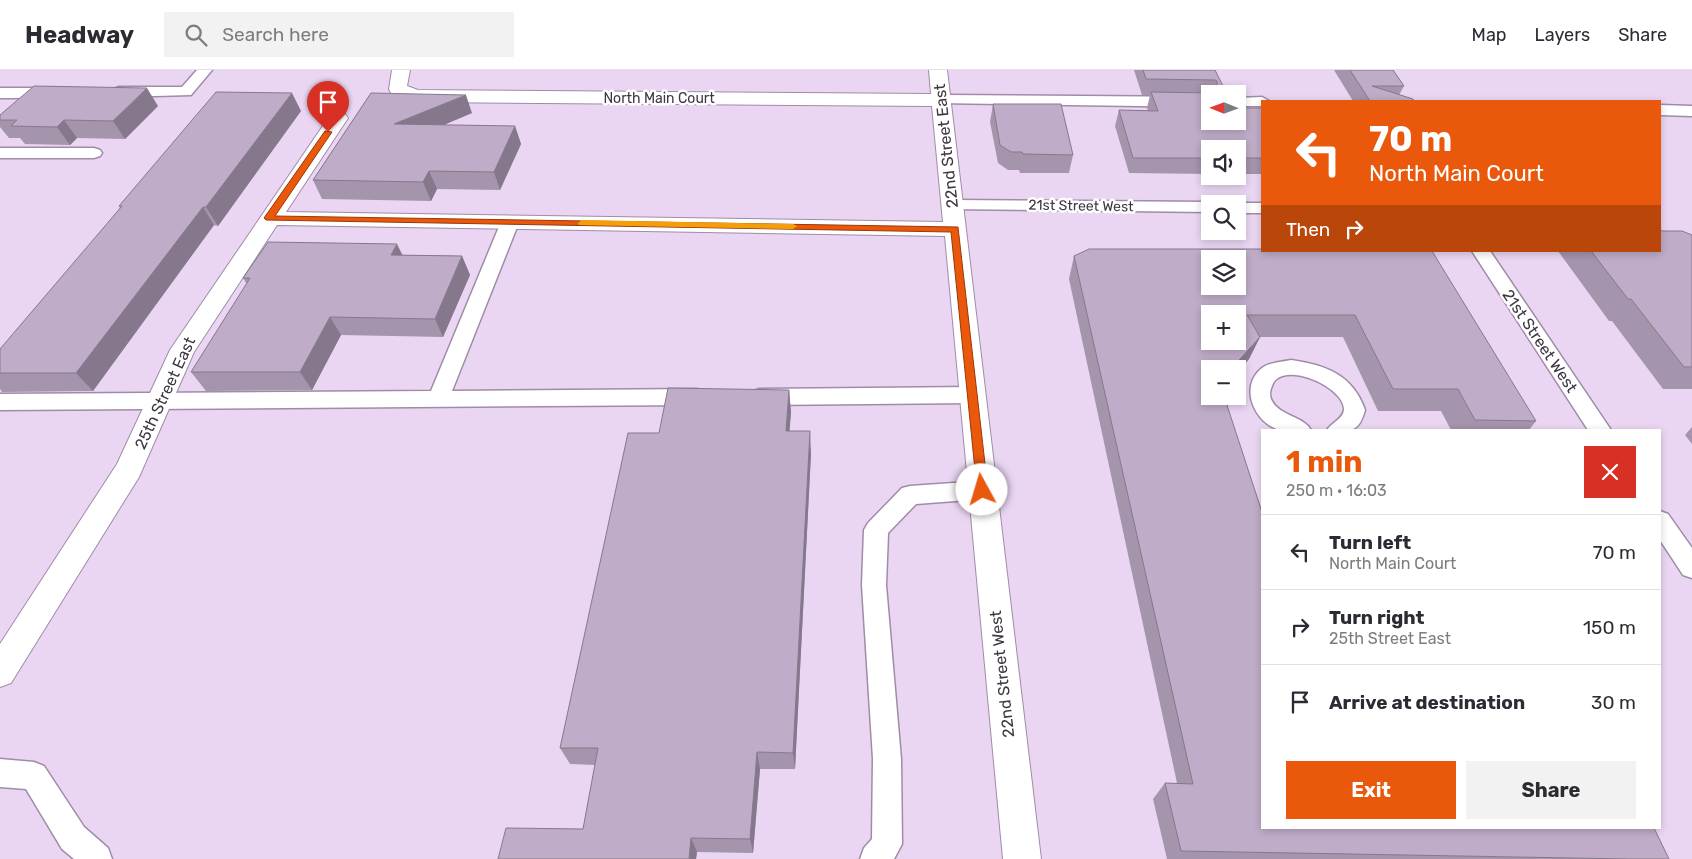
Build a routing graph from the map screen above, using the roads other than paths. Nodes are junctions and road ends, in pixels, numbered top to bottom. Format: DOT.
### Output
graph roads {
  1 [pos="206,70"];
  2 [pos="401,70"];
  3 [pos="938,70"];
  4 [pos="108,92"];
  5 [pos="0,93"];
  6 [pos="69,93"];
  7 [pos="942,100"];
  8 [pos="1201,102"];
  9 [pos="1246,102"];
  10 [pos="1261,102"];
  11 [pos="1661,110"];
  12 [pos="1692,111"];
  13 [pos="338,118"];
  14 [pos="0,153"];
  15 [pos="94,153"];
  16 [pos="952,205"];
  17 [pos="1201,207"];
  18 [pos="1246,208"];
  19 [pos="1261,208"];
  20 [pos="269,218"];
  21 [pos="510,222"];
  22 [pos="955,229"];
  23 [pos="1482,252"];
  24 [pos="973,395"];
  25 [pos="438,399"];
  26 [pos="160,400"];
  27 [pos="0,402"];
  28 [pos="1297,429"];
  29 [pos="1343,429"];
  30 [pos="1599,429"];
  31 [pos="982,490"];
  32 [pos="1661,522"];
  33 [pos="1692,568"];
  34 [pos="0,672"];
  35 [pos="0,773"];
  36 [pos="97,859"];
  37 [pos="875,859"];
  38 [pos="1022,859"];
  1 -- 4 [label="lane"];
  2 -- 7 [label="street, North Main Court"];
  3 -- 7 [label="street, 22nd Street East"];
  5 -- 6 [label="lane"];
  7 -- 8 [label="lane"];
  7 -- 16 [label="street, 22nd Street East"];
  9 -- 10 [label="lane"];
  11 -- 12 [label="lane"];
  13 -- 20 [label="street, 25th Street East"];
  14 -- 15 [label="lane"];
  16 -- 17 [label="lane, 21st Street West"];
  16 -- 22 [label="street, 22nd Street East"];
  18 -- 19 [label="lane"];
  20 -- 21 [label="street"];
  20 -- 26 [label="street, 25th Street East"];
  21 -- 22 [label="street"];
  21 -- 25 [label="lane"];
  22 -- 24 [label="street, 22nd Street East"];
  23 -- 30 [label="lane, 21st Street West"];
  24 -- 25 [label="lane"];
  24 -- 31 [label="street, 22nd Street East"];
  25 -- 26 [label="lane"];
  26 -- 27 [label="lane"];
  26 -- 34 [label="street, 25th Street East"];
  28 -- 29 [label="lane"];
  31 -- 37 [label="lane"];
  31 -- 38 [label="street, 22nd Street West"];
  32 -- 33 [label="lane"];
  35 -- 36 [label="lane"];
}
